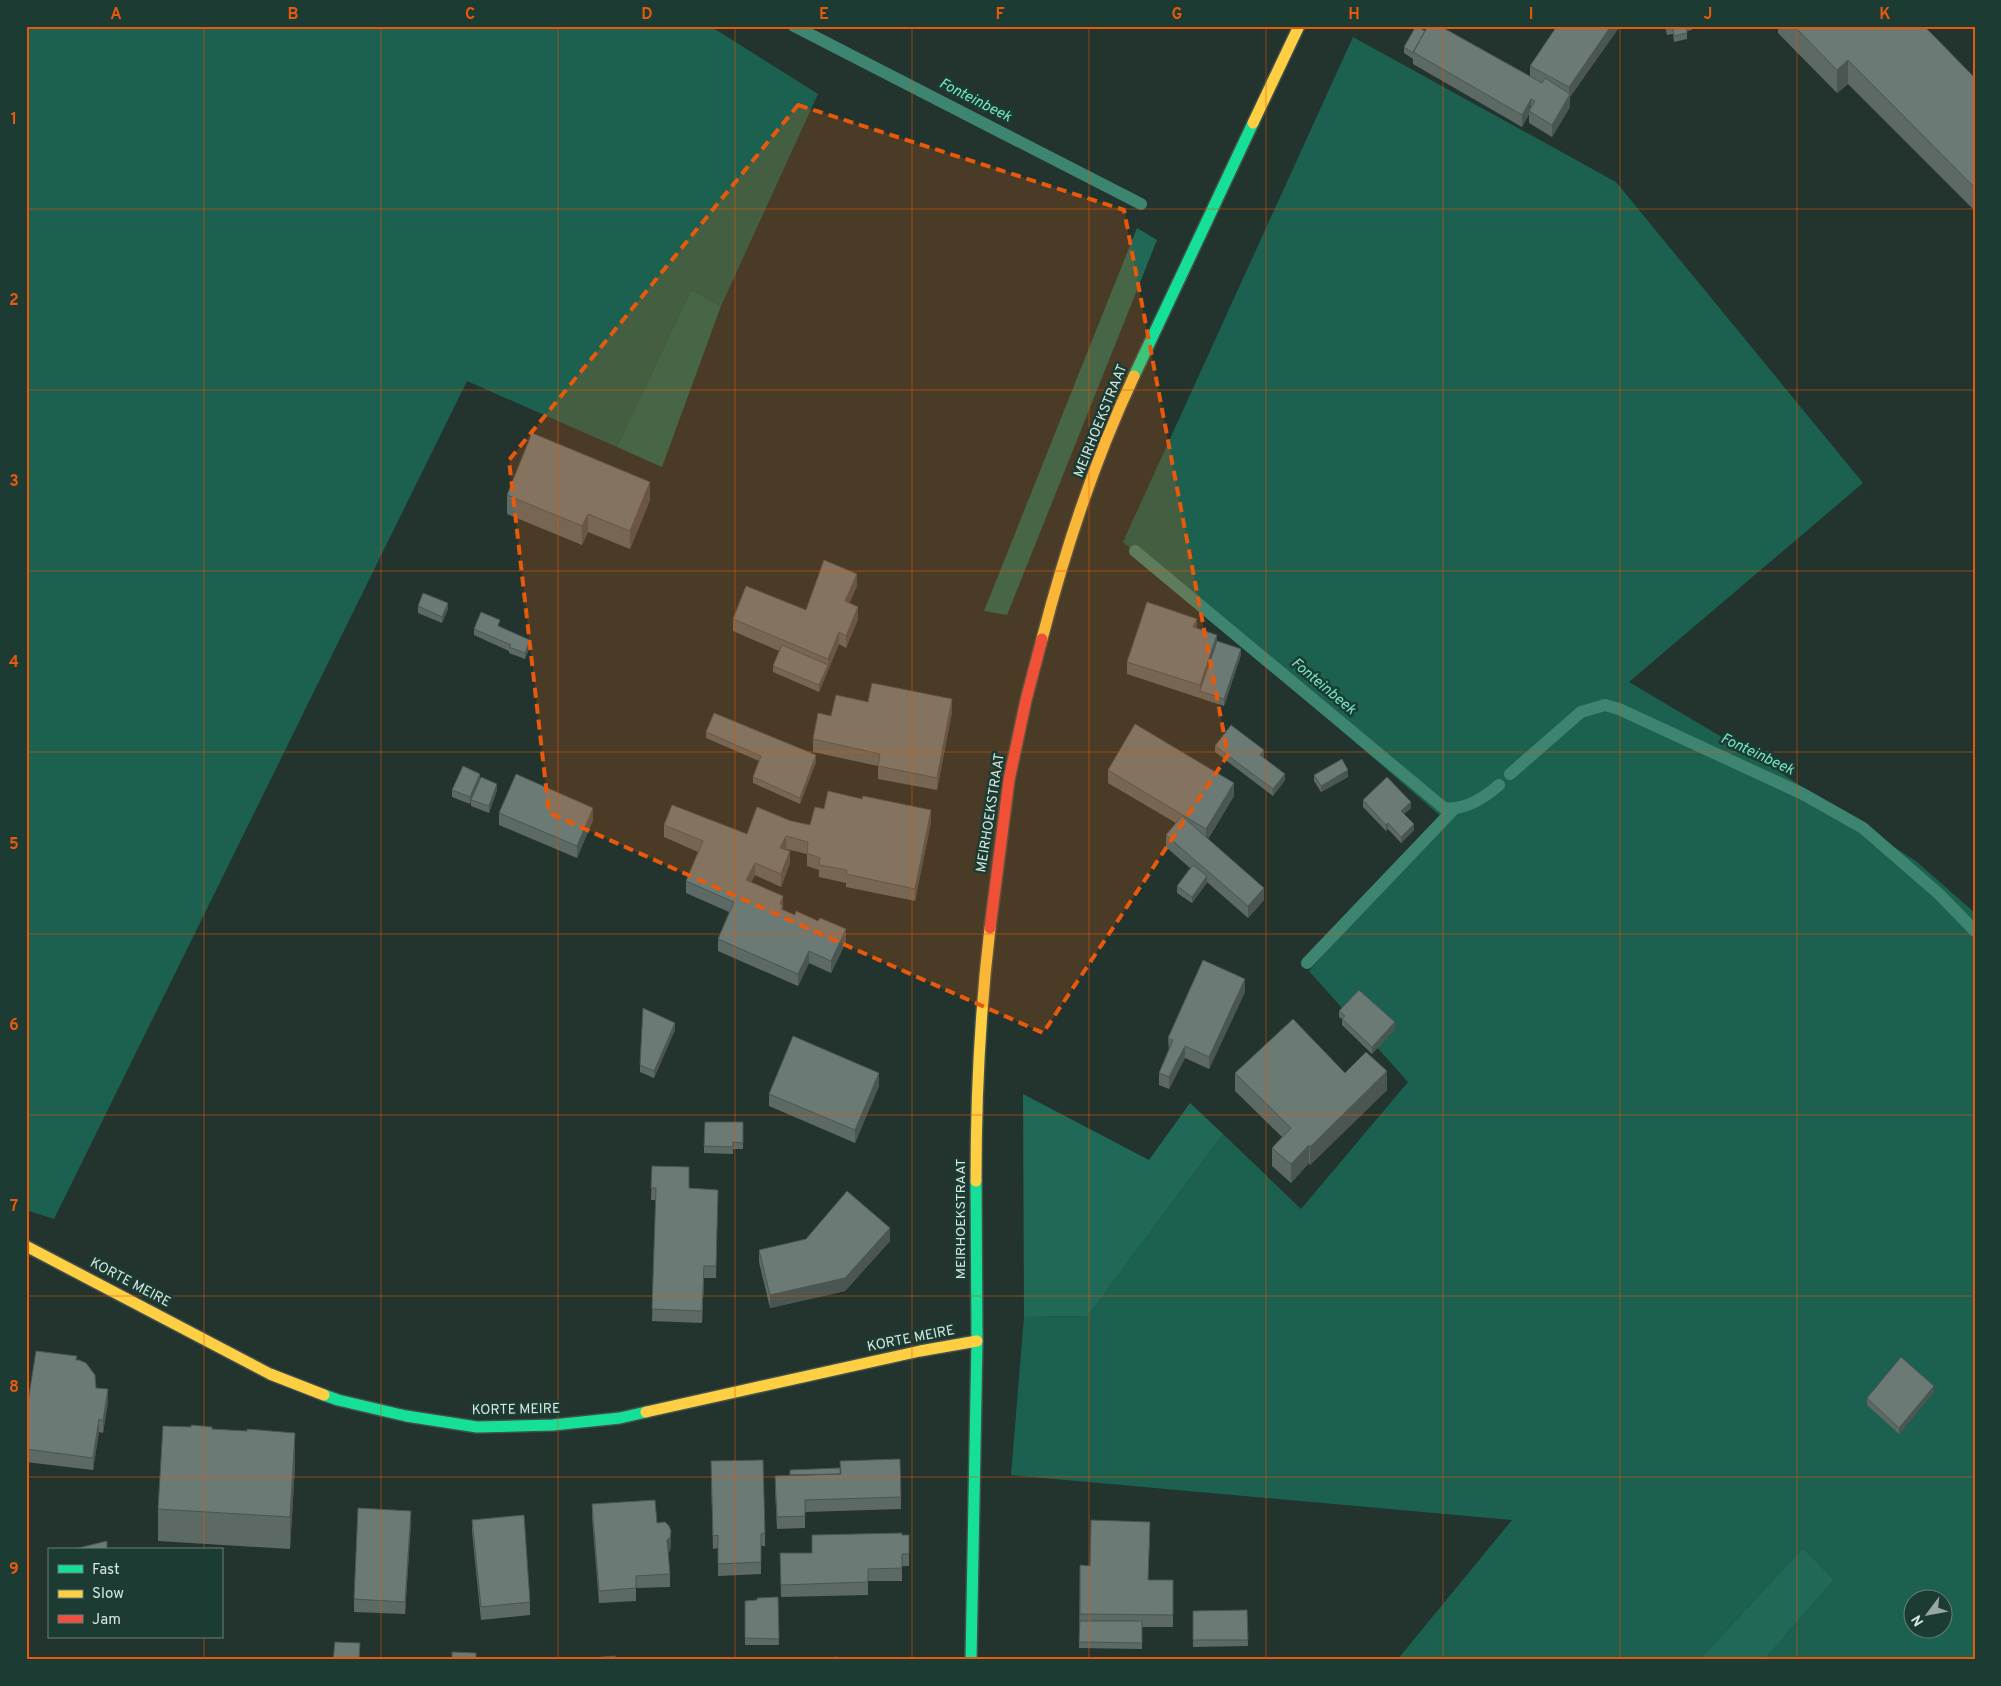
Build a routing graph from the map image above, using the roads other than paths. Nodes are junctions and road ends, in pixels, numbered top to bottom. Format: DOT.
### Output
graph roads {
  1 [pos="1299,26"];
  2 [pos="26,1246"];
  3 [pos="977,1341"];
  4 [pos="972,1660"];
  1 -- 3 [label="street, MEIRHOEKSTRAAT"];
  2 -- 3 [label="street, KORTE MEIRE"];
  3 -- 4 [label="street, MEIRHOEKSTRAAT"];
}
